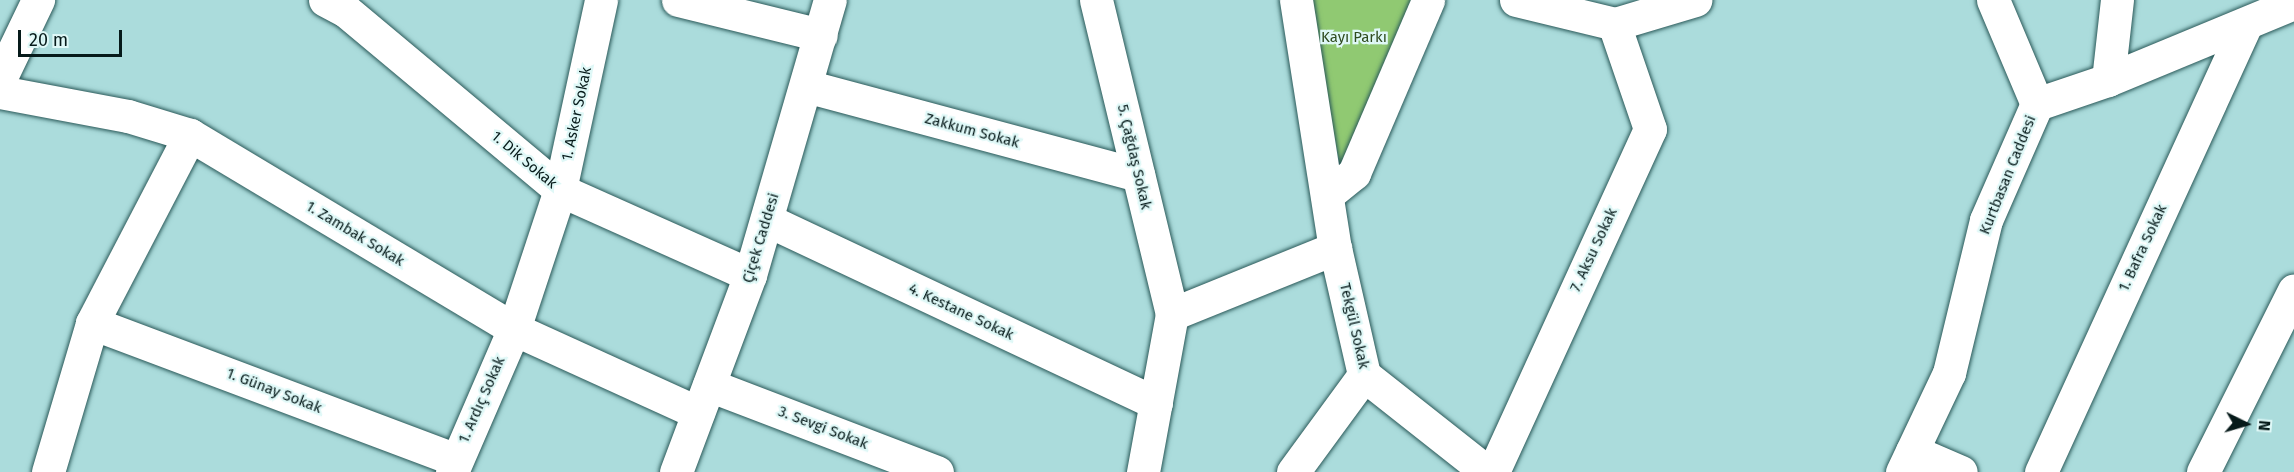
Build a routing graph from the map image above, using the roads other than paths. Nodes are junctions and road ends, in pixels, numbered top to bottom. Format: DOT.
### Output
graph roads {
  1 [pos="38,0"];
  2 [pos="325,0"];
  3 [pos="602,0"];
  4 [pos="678,0"];
  5 [pos="830,0"];
  6 [pos="1096,0"];
  7 [pos="1296,0"];
  8 [pos="1428,0"];
  9 [pos="1516,0"];
  10 [pos="1695,0"];
  11 [pos="1993,0"];
  12 [pos="2020,0"];
  13 [pos="2117,0"];
  14 [pos="2294,3"];
  15 [pos="1614,24"];
  16 [pos="2246,24"];
  17 [pos="821,35"];
  18 [pos="2013,49"];
  19 [pos="0,79"];
  20 [pos="2108,80"];
  21 [pos="806,86"];
  22 [pos="0,92"];
  23 [pos="2037,104"];
  24 [pos="190,135"];
  25 [pos="1138,175"];
  26 [pos="560,190"];
  27 [pos="1327,195"];
  28 [pos="767,220"];
  29 [pos="1335,249"];
  30 [pos="750,275"];
  31 [pos="2294,290"];
  32 [pos="1172,314"];
  33 [pos="92,323"];
  34 [pos="514,329"];
  35 [pos="1364,375"];
  36 [pos="703,399"];
  37 [pos="1156,403"];
  38 [pos="1907,461"];
  39 [pos="449,468"];
  40 [pos="48,472"];
  41 [pos="676,472"];
  42 [pos="938,472"];
  43 [pos="1143,472"];
  44 [pos="1293,472"];
  45 [pos="1487,472"];
  46 [pos="1493,472"];
  47 [pos="1961,472"];
  48 [pos="2041,472"];
  49 [pos="2203,472"];
  1 -- 19 [label="street"];
  2 -- 26 [label="street, 1. Dik Sokak"];
  3 -- 26 [label="street, 1. Asker Sokak"];
  4 -- 17 [label="street"];
  5 -- 17 [label="street, Çiçek Caddesi"];
  6 -- 25 [label="street, 5. Çağdaş Sokak"];
  7 -- 27 [label="street, Tekgül Sokak"];
  8 -- 27 [label="street"];
  9 -- 15 [label="street"];
  10 -- 15 [label="street"];
  11 -- 18 [label="street"];
  12 -- 18 [label="street"];
  13 -- 20 [label="street"];
  14 -- 16 [label="street, Kurtbasan Caddesi"];
  15 -- 46 [label="street, 7. Aksu Sokak"];
  16 -- 20 [label="street, Kurtbasan Caddesi"];
  16 -- 48 [label="street, 1. Bafra Sokak"];
  17 -- 21 [label="street, Çiçek Caddesi"];
  18 -- 23 [label="street"];
  20 -- 23 [label="street, Kurtbasan Caddesi"];
  21 -- 25 [label="street, Zakkum Sokak"];
  21 -- 28 [label="street, Çiçek Caddesi"];
  22 -- 24 [label="street, 1. Zambak Sokak"];
  23 -- 38 [label="street, Kurtbasan Caddesi"];
  24 -- 33 [label="street"];
  24 -- 34 [label="street, 1. Zambak Sokak"];
  25 -- 32 [label="street, 5. Çağdaş Sokak"];
  26 -- 30 [label="street, 1. Dik Sokak"];
  26 -- 34 [label="street, 1. Asker Sokak"];
  27 -- 29 [label="street, Tekgül Sokak"];
  28 -- 30 [label="street, Çiçek Caddesi"];
  28 -- 37 [label="street, 4. Kestane Sokak"];
  29 -- 32 [label="street"];
  29 -- 35 [label="street, Tekgül Sokak"];
  30 -- 36 [label="street, Çiçek Caddesi"];
  31 -- 49 [label="street"];
  32 -- 37 [label="street, 5. Çağdaş Sokak"];
  33 -- 39 [label="street, 1. Günay Sokak"];
  33 -- 40 [label="street"];
  34 -- 36 [label="street, 1. Zambak Sokak"];
  34 -- 39 [label="street, 1. Ardıç Sokak"];
  35 -- 44 [label="street"];
  35 -- 45 [label="street, Tekgül Sokak"];
  36 -- 41 [label="street, Çiçek Caddesi"];
  36 -- 42 [label="street, 3. Sevgi Sokak"];
  37 -- 43 [label="street, 5. Çağdaş Sokak"];
  38 -- 47 [label="street"];
}
